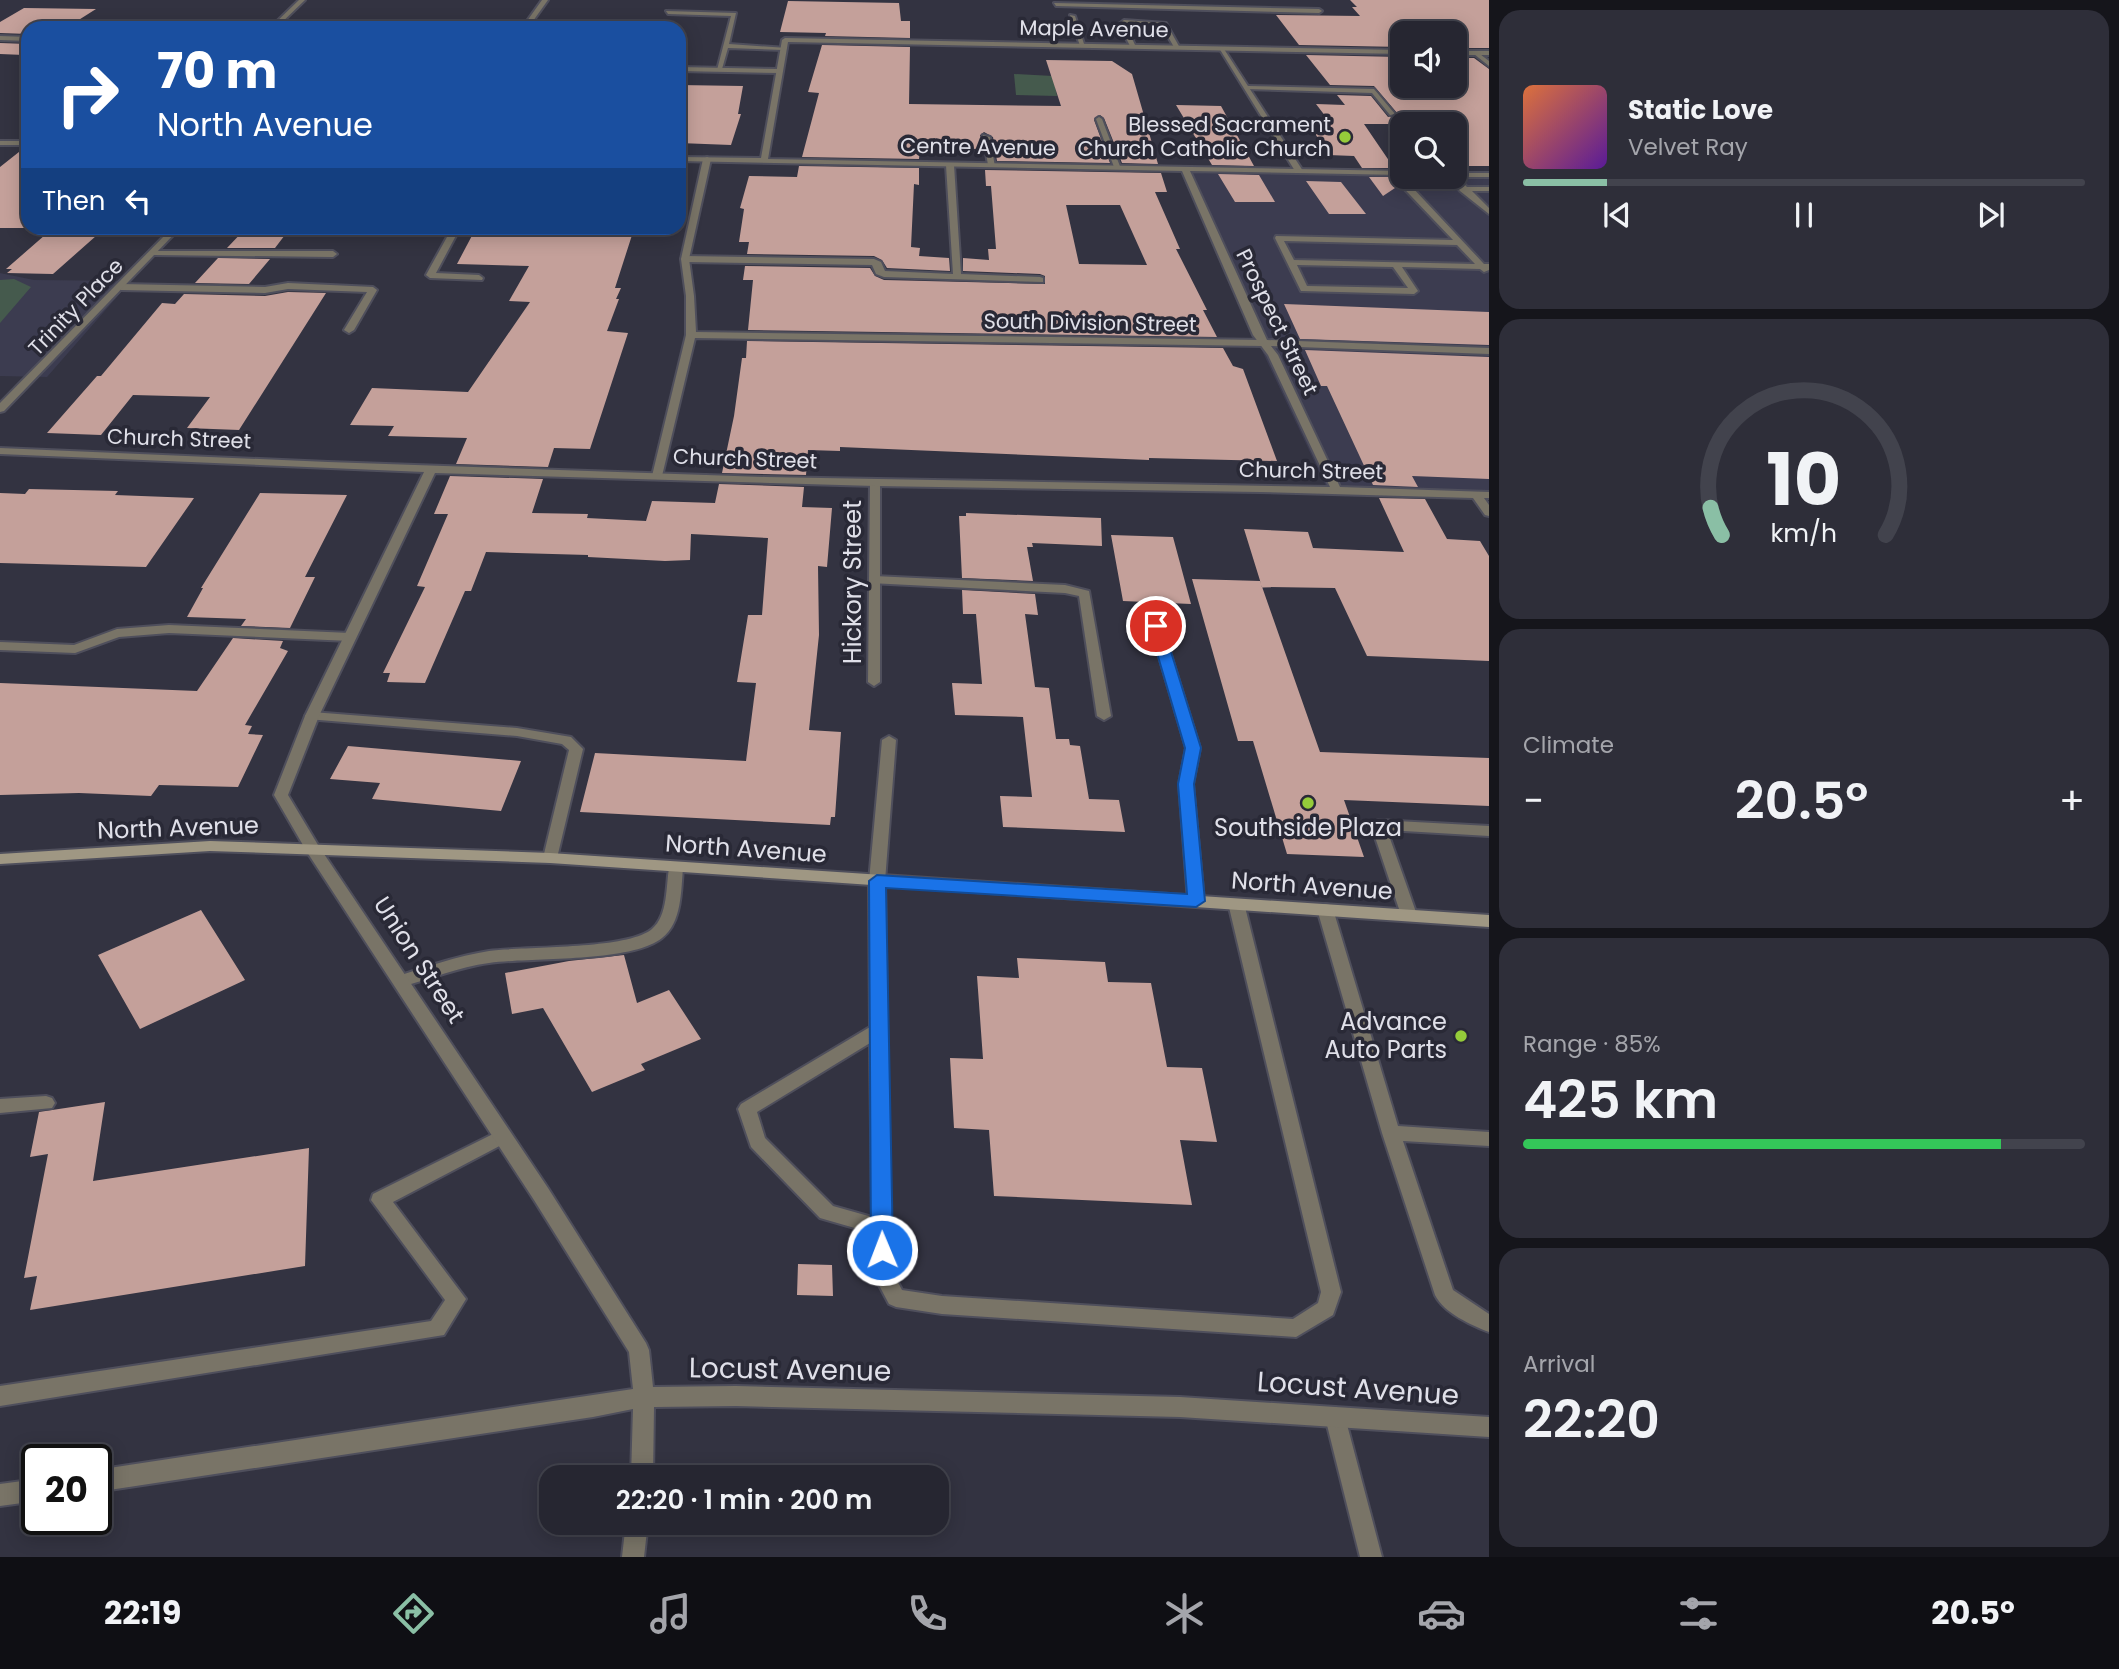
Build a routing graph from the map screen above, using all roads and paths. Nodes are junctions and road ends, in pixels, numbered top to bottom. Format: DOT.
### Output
graph roads {
  1 [pos="302,0"];
  2 [pos="545,0"];
  3 [pos="1311,0"];
  4 [pos="1100,3"];
  5 [pos="1056,4"];
  6 [pos="668,12"];
  7 [pos="1072,16"];
  8 [pos="280,21"];
  9 [pos="531,21"];
  10 [pos="0,38"];
  11 [pos="21,39"];
  12 [pos="784,44"];
  13 [pos="726,46"];
  14 [pos="1083,46"];
  15 [pos="1133,47"];
  16 [pos="1177,48"];
  17 [pos="1221,49"];
  18 [pos="1390,52"];
  19 [pos="1467,53"];
  20 [pos="1476,53"];
  21 [pos="1489,53"];
  22 [pos="1489,64"];
  23 [pos="686,69"];
  24 [pos="719,69"];
  25 [pos="780,71"];
  26 [pos="1248,88"];
  27 [pos="1390,112"];
  28 [pos="1099,119"];
  29 [pos="986,137"];
  30 [pos="0,143"];
  31 [pos="21,143"];
  32 [pos="686,159"];
  33 [pos="706,159"];
  34 [pos="764,160"];
  35 [pos="950,164"];
  36 [pos="992,165"];
  37 [pos="1118,167"];
  38 [pos="1185,169"];
  39 [pos="1299,171"];
  40 [pos="1390,173"];
  41 [pos="1467,176"];
  42 [pos="1489,176"];
  43 [pos="1412,189"];
  44 [pos="1463,189"];
  45 [pos="1467,189"];
  46 [pos="1489,189"];
  47 [pos="1489,212"];
  48 [pos="170,235"];
  49 [pos="452,235"];
  50 [pos="1459,243"];
  51 [pos="153,253"];
  52 [pos="334,254"];
  53 [pos="685,259"];
  54 [pos="1291,262"];
  55 [pos="1396,265"];
  56 [pos="1485,267"];
  57 [pos="1489,275"];
  58 [pos="957,276"];
  59 [pos="479,278"];
  60 [pos="1040,280"];
  61 [pos="121,287"];
  62 [pos="349,330"];
  63 [pos="691,335"];
  64 [pos="1264,343"];
  65 [pos="1489,351"];
  66 [pos="0,409"];
  67 [pos="0,451"];
  68 [pos="430,468"];
  69 [pos="657,476"];
  70 [pos="875,483"];
  71 [pos="1336,491"];
  72 [pos="1476,494"];
  73 [pos="1489,495"];
  74 [pos="1489,513"];
  75 [pos="874,580"];
  76 [pos="1156,626"];
  77 [pos="350,637"];
  78 [pos="0,646"];
  79 [pos="874,682"];
  80 [pos="312,716"];
  81 [pos="1104,716"];
  82 [pos="889,740"];
  83 [pos="1489,831"];
  84 [pos="312,848"];
  85 [pos="550,858"];
  86 [pos="0,859"];
  87 [pos="676,868"];
  88 [pos="877,881"];
  89 [pos="1196,901"];
  90 [pos="1236,903"];
  91 [pos="1325,909"];
  92 [pos="1409,915"];
  93 [pos="1489,921"];
  94 [pos="401,981"];
  95 [pos="880,1030"];
  96 [pos="46,1103"];
  97 [pos="0,1106"];
  98 [pos="1391,1133"];
  99 [pos="503,1136"];
  100 [pos="1489,1139"];
  101 [pos="881,1228"];
  102 [pos="1489,1323"];
  103 [pos="0,1396"];
  104 [pos="644,1397"];
  105 [pos="1335,1417"];
  106 [pos="1489,1426"];
  107 [pos="642,1465"];
  108 [pos="112,1479"];
  109 [pos="21,1492"];
  110 [pos="0,1495"];
  111 [pos="636,1535"];
  112 [pos="633,1557"];
  113 [pos="1371,1557"];
  1 -- 8 [label="street"];
  2 -- 9 [label="street"];
  3 -- 4 [label="street"];
  4 -- 5 [label="street"];
  6 -- 13 [label="street"];
  7 -- 14 [label="street"];
  10 -- 11 [label="street"];
  12 -- 13 [label="street, Maple Avenue"];
  12 -- 14 [label="street, Maple Avenue"];
  12 -- 25 [label="street"];
  13 -- 24 [label="street"];
  14 -- 15 [label="street, Maple Avenue"];
  15 -- 16 [label="street, Maple Avenue"];
  15 -- 16 [label="street"];
  16 -- 17 [label="street, Maple Avenue"];
  17 -- 18 [label="street, Maple Avenue"];
  17 -- 26 [label="street"];
  19 -- 20 [label="street"];
  20 -- 21 [label="street"];
  20 -- 22 [label="street"];
  23 -- 24 [label="street"];
  24 -- 25 [label="street"];
  25 -- 34 [label="street"];
  26 -- 27 [label="street"];
  26 -- 39 [label="street"];
  28 -- 37 [label="street"];
  29 -- 36 [label="street"];
  30 -- 31 [label="street"];
  32 -- 33 [label="street, Centre Avenue"];
  33 -- 34 [label="street, Centre Avenue"];
  33 -- 53 [label="street"];
  34 -- 35 [label="street, Centre Avenue"];
  35 -- 36 [label="street, Centre Avenue"];
  35 -- 58 [label="street"];
  36 -- 37 [label="street, Centre Avenue"];
  37 -- 38 [label="street, Centre Avenue"];
  38 -- 39 [label="street, Centre Avenue"];
  38 -- 64 [label="street, Prospect Street"];
  39 -- 40 [label="street, Centre Avenue"];
  41 -- 42 [label="street"];
  43 -- 50 [label="street"];
  44 -- 47 [label="street"];
  45 -- 46 [label="street"];
  48 -- 51 [label="street, Trinity Place"];
  49 -- 59 [label="street"];
  50 -- 54 [label="street"];
  50 -- 56 [label="street"];
  51 -- 52 [label="street"];
  51 -- 61 [label="street, Trinity Place"];
  53 -- 58 [label="street"];
  53 -- 63 [label="street"];
  54 -- 55 [label="street"];
  54 -- 55 [label="street"];
  55 -- 56 [label="street"];
  56 -- 57 [label="street"];
  58 -- 60 [label="street"];
  61 -- 62 [label="street"];
  61 -- 66 [label="street, Trinity Place"];
  63 -- 64 [label="street, South Division Street"];
  63 -- 69 [label="street"];
  64 -- 65 [label="street, South Division Street"];
  64 -- 71 [label="street, Prospect Street"];
  67 -- 68 [label="street, Church Street"];
  68 -- 69 [label="street, Church Street"];
  68 -- 77 [label="street, Union Street"];
  69 -- 70 [label="street, Church Street"];
  70 -- 71 [label="street, Church Street"];
  70 -- 75 [label="street, Hickory Street"];
  71 -- 72 [label="street, Church Street"];
  72 -- 73 [label="street, Church Street"];
  72 -- 74 [label="street"];
  75 -- 79 [label="street, Hickory Street"];
  75 -- 81 [label="street"];
  76 -- 89 [label="street"];
  77 -- 78 [label="street"];
  77 -- 80 [label="street, Union Street"];
  80 -- 84 [label="street, Union Street"];
  80 -- 85 [label="street"];
  82 -- 88 [label="street"];
  83 -- 92 [label="street"];
  84 -- 85 [label="main road, North Avenue"];
  84 -- 86 [label="main road, North Avenue"];
  84 -- 94 [label="street, Union Street"];
  85 -- 87 [label="main road, North Avenue"];
  87 -- 88 [label="main road, North Avenue"];
  87 -- 94 [label="street"];
  88 -- 89 [label="main road, North Avenue"];
  88 -- 95 [label="street"];
  89 -- 90 [label="main road, North Avenue"];
  90 -- 91 [label="main road, North Avenue"];
  90 -- 101 [label="street"];
  91 -- 92 [label="main road, North Avenue"];
  91 -- 98 [label="street"];
  92 -- 93 [label="main road, North Avenue"];
  94 -- 99 [label="street, Union Street"];
  95 -- 101 [label="street"];
  95 -- 101 [label="street"];
  96 -- 97 [label="street"];
  98 -- 100 [label="street"];
  98 -- 102 [label="street"];
  99 -- 103 [label="street"];
  99 -- 104 [label="street, Union Street"];
  104 -- 105 [label="street, Locust Avenue"];
  104 -- 107 [label="street, Union Street"];
  104 -- 108 [label="street, Locust Avenue"];
  105 -- 106 [label="street, Locust Avenue"];
  105 -- 113 [label="street"];
  109 -- 110 [label="street"];
  111 -- 112 [label="street"];
}
